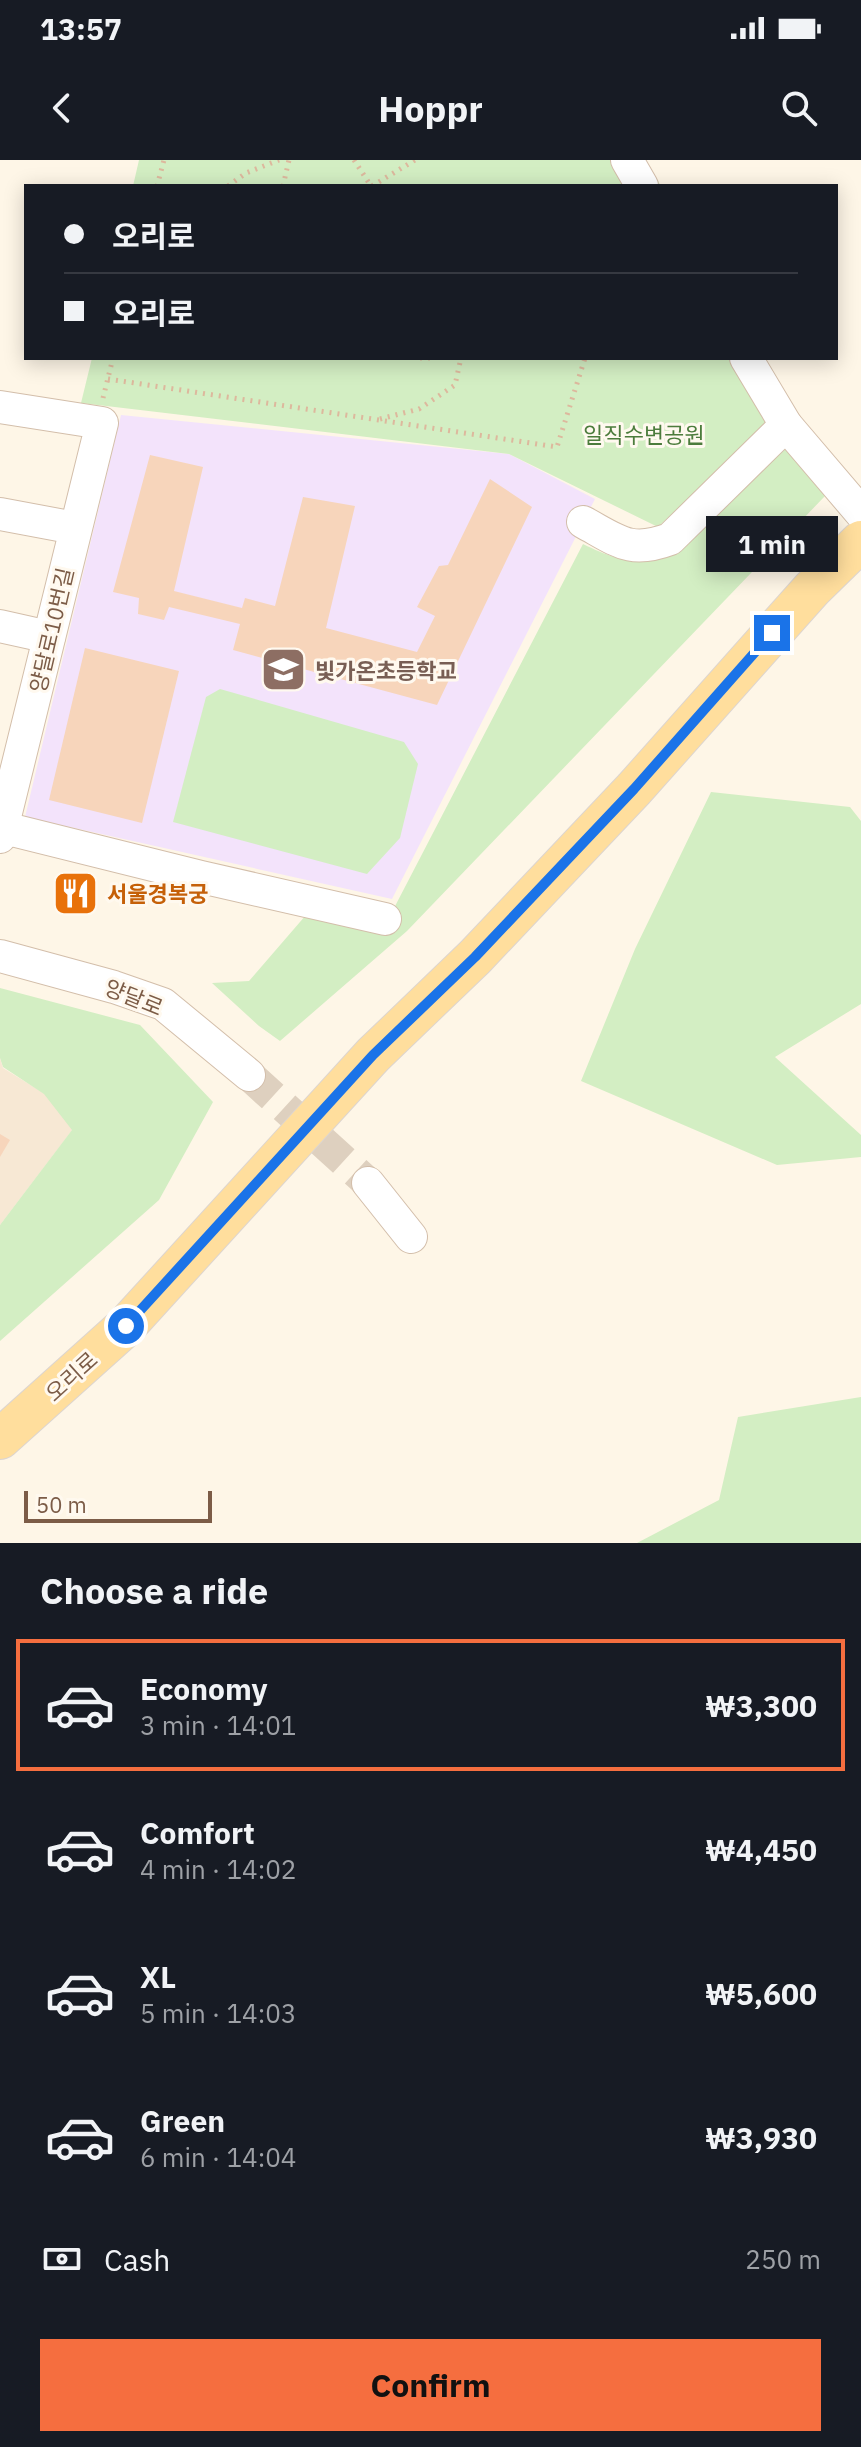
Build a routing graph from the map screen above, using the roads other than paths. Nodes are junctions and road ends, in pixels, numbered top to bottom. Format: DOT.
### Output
graph roads {
  1 [pos="627,160"];
  2 [pos="641,184"];
  3 [pos="747,360"];
  4 [pos="0,407"];
  5 [pos="786,425"];
  6 [pos="861,513"];
  7 [pos="0,514"];
  8 [pos="583,522"];
  9 [pos="75,528"];
  10 [pos="861,541"];
  11 [pos="0,626"];
  12 [pos="49,637"];
  13 [pos="13,729"];
  14 [pos="1,831"];
  15 [pos="385,919"];
  16 [pos="0,956"];
  17 [pos="249,1075"];
  18 [pos="368,1183"];
  19 [pos="411,1237"];
  20 [pos="0,1439"];
  1 -- 2 [label="street"];
  3 -- 5 [label="street"];
  4 -- 9 [label="street, 양달로10번길"];
  5 -- 6 [label="street"];
  5 -- 8 [label="street"];
  7 -- 9 [label="street"];
  9 -- 12 [label="street, 양달로10번길"];
  10 -- 20 [label="main road, 오리로"];
  11 -- 12 [label="street"];
  12 -- 13 [label="street, 양달로10번길"];
  13 -- 14 [label="street, 양달로10번길"];
  14 -- 15 [label="street"];
  16 -- 17 [label="street, 양달로"];
  18 -- 19 [label="street"];
}
